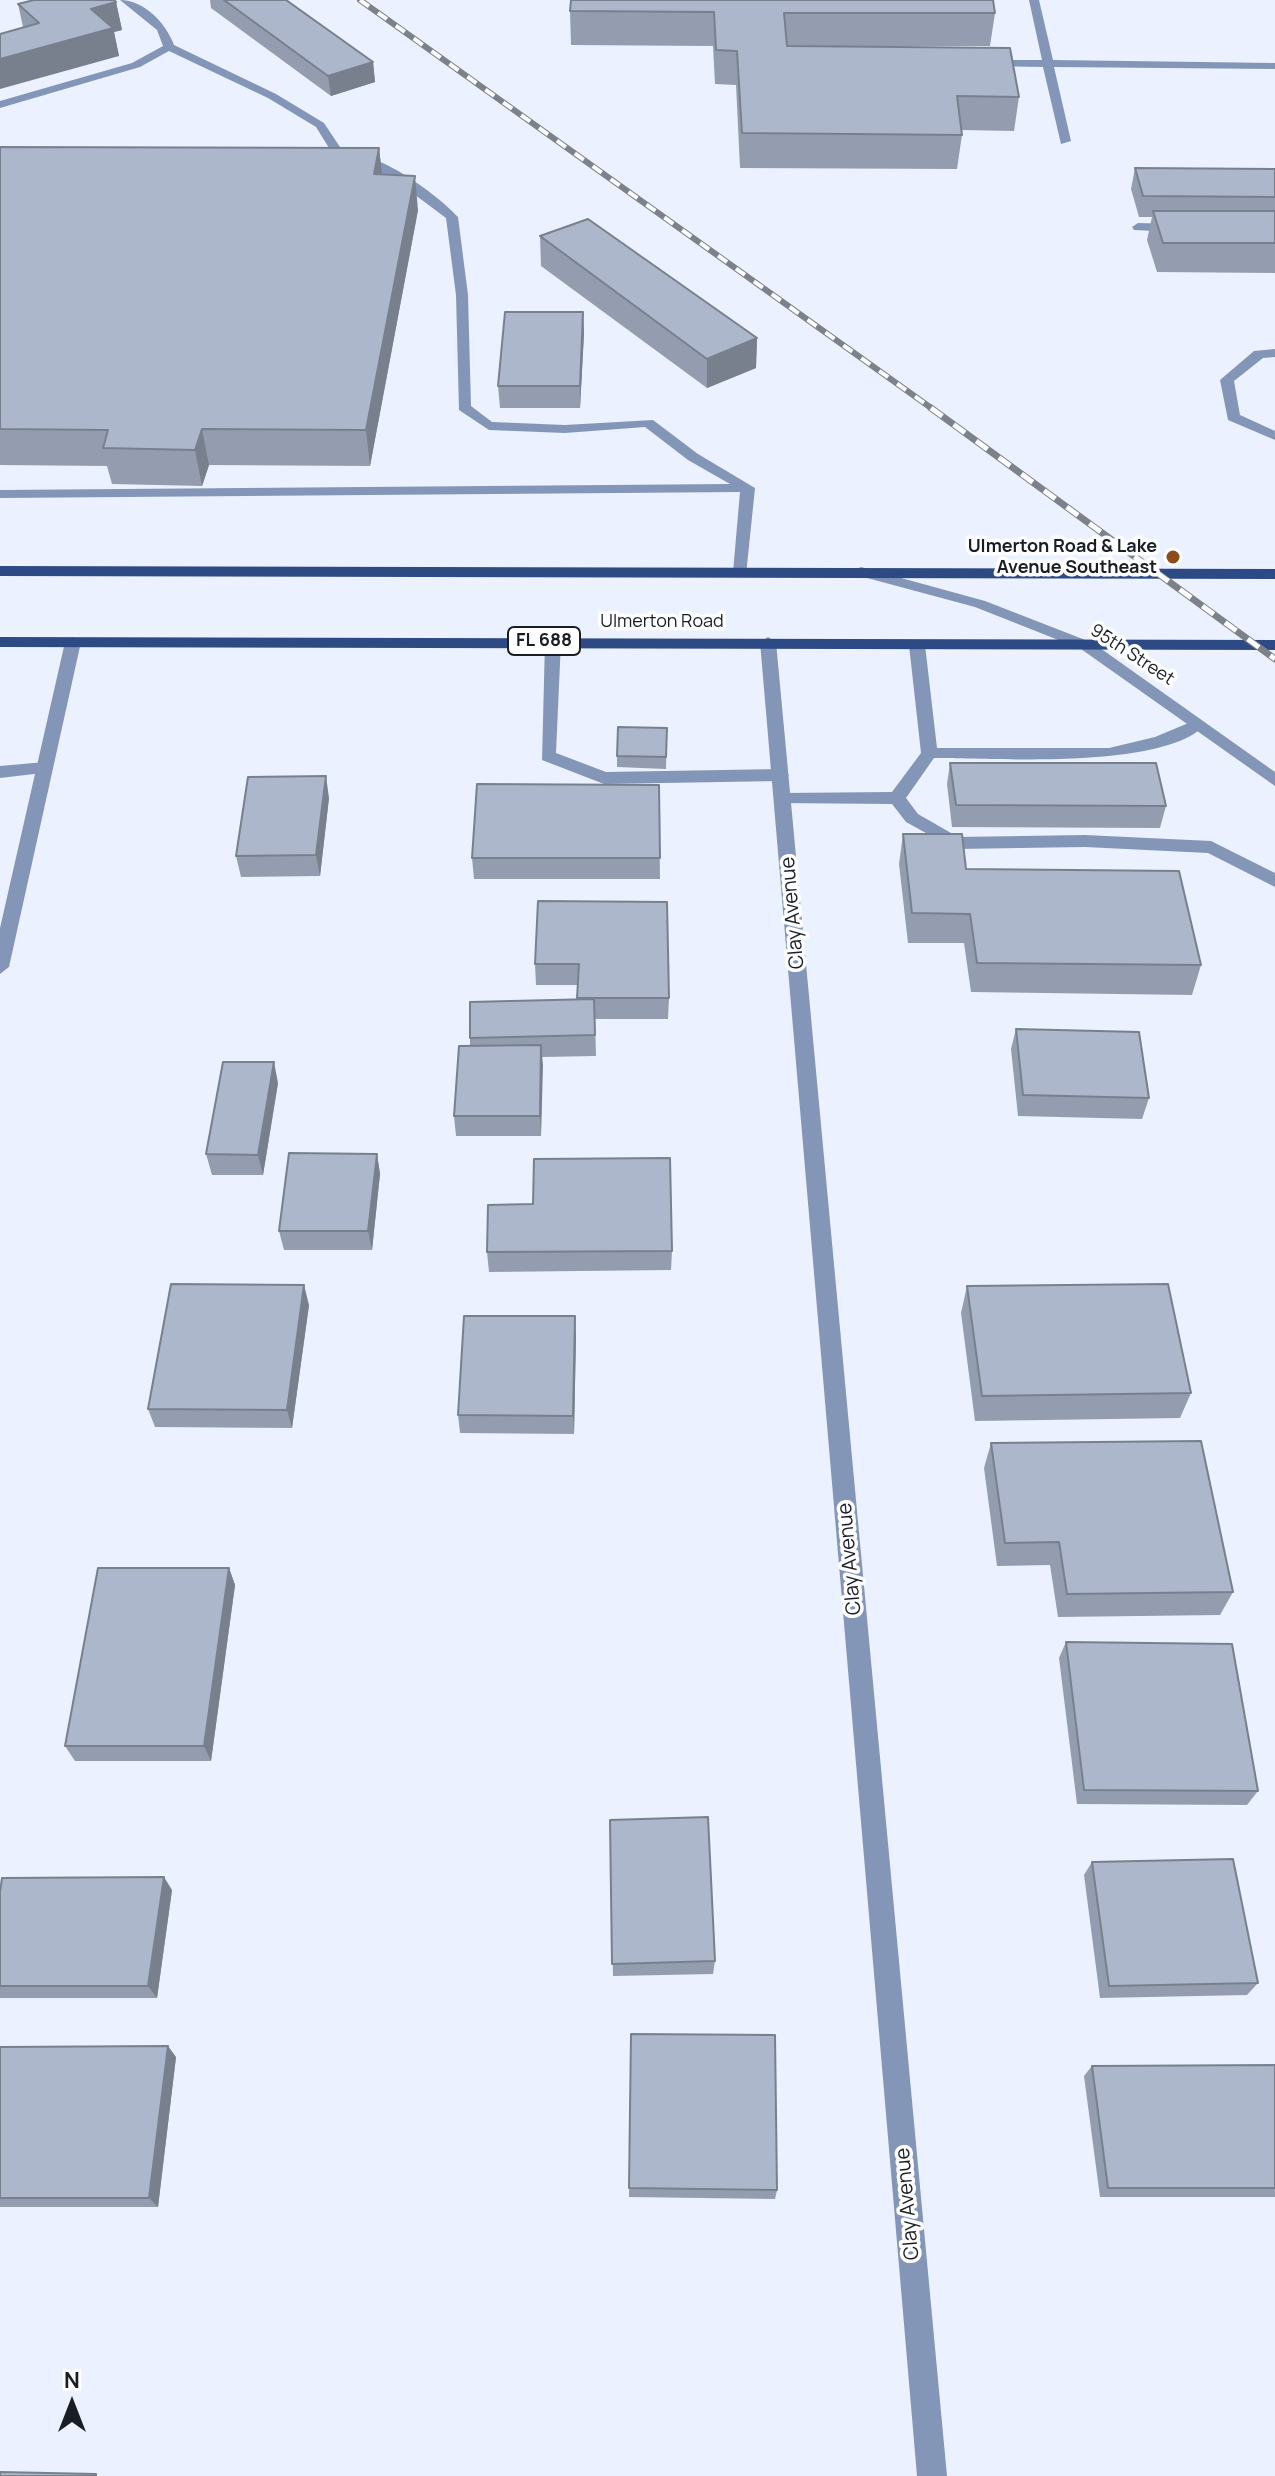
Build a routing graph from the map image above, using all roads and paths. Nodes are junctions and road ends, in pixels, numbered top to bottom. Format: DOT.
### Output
graph roads {
  1 [pos="125,0"];
  2 [pos="1034,0"];
  3 [pos="169,47"];
  4 [pos="973,63"];
  5 [pos="1048,64"];
  6 [pos="1275,66"];
  7 [pos="0,105"];
  8 [pos="1065,141"];
  9 [pos="322,153"];
  10 [pos="338,153"];
  11 [pos="1138,227"];
  12 [pos="1191,228"];
  13 [pos="1275,353"];
  14 [pos="1275,436"];
  15 [pos="748,488"];
  16 [pos="0,494"];
  17 [pos="0,571"];
  18 [pos="858,571"];
  19 [pos="741,572"];
  20 [pos="1275,574"];
  21 [pos="553,641"];
  22 [pos="0,642"];
  23 [pos="73,642"];
  24 [pos="768,642"];
  25 [pos="917,645"];
  26 [pos="1275,645"];
  27 [pos="1087,646"];
  28 [pos="1198,724"];
  29 [pos="929,753"];
  30 [pos="45,768"];
  31 [pos="0,772"];
  32 [pos="781,775"];
  33 [pos="1275,780"];
  34 [pos="897,798"];
  35 [pos="782,799"];
  36 [pos="1275,881"];
  37 [pos="0,967"];
  38 [pos="932,2476"];
  1 -- 3 [label="street"];
  2 -- 5 [label="street"];
  3 -- 7 [label="street"];
  3 -- 10 [label="street"];
  4 -- 5 [label="street"];
  5 -- 6 [label="street"];
  5 -- 8 [label="street"];
  9 -- 10 [label="street"];
  10 -- 15 [label="street"];
  11 -- 12 [label="street"];
  13 -- 14 [label="street"];
  15 -- 16 [label="street"];
  15 -- 19 [label="street"];
  17 -- 19 [label="main road"];
  18 -- 19 [label="main road"];
  18 -- 20 [label="main road"];
  18 -- 27 [label="street, 95th Street"];
  21 -- 23 [label="main road, Ulmerton Road / FL 688"];
  21 -- 24 [label="main road, Ulmerton Road / FL 688"];
  21 -- 32 [label="street"];
  22 -- 23 [label="main road, Ulmerton Road / FL 688"];
  23 -- 30 [label="street"];
  24 -- 25 [label="main road, Ulmerton Road / FL 688"];
  24 -- 32 [label="street, Clay Avenue"];
  25 -- 27 [label="main road, Ulmerton Road / FL 688"];
  25 -- 29 [label="street"];
  26 -- 27 [label="main road, Ulmerton Road / FL 688"];
  27 -- 28 [label="street, 95th Street"];
  28 -- 29 [label="street"];
  28 -- 33 [label="street, 95th Street"];
  29 -- 34 [label="street"];
  30 -- 31 [label="street"];
  30 -- 37 [label="street"];
  32 -- 35 [label="street, Clay Avenue"];
  34 -- 35 [label="street"];
  34 -- 36 [label="street"];
  35 -- 38 [label="street, Clay Avenue"];
}
